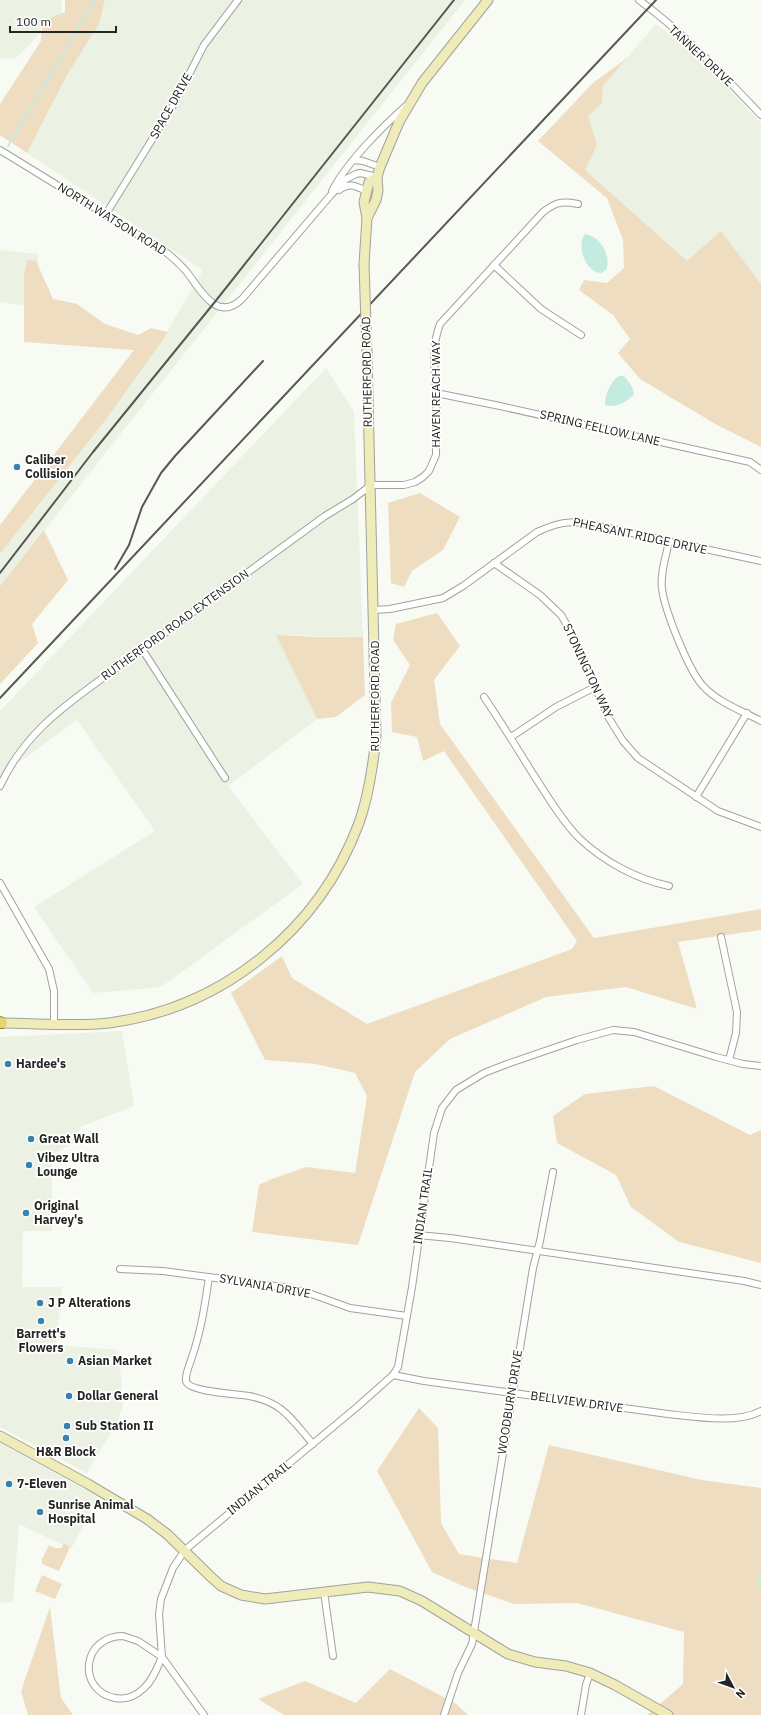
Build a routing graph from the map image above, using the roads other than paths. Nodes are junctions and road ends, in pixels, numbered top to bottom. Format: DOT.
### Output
graph roads {
  1 [pos="238,0"];
  2 [pos="488,0"];
  3 [pos="639,0"];
  4 [pos="411,101"];
  5 [pos="761,114"];
  6 [pos="0,150"];
  7 [pos="354,160"];
  8 [pos="380,167"];
  9 [pos="377,177"];
  10 [pos="366,191"];
  11 [pos="330,196"];
  12 [pos="578,204"];
  13 [pos="106,214"];
  14 [pos="367,218"];
  15 [pos="494,265"];
  16 [pos="581,335"];
  17 [pos="436,393"];
  18 [pos="761,470"];
  19 [pos="371,485"];
  20 [pos="669,541"];
  21 [pos="761,561"];
  22 [pos="494,563"];
  23 [pos="374,610"];
  24 [pos="142,649"];
  25 [pos="595,687"];
  26 [pos="484,697"];
  27 [pos="747,713"];
  28 [pos="761,721"];
  29 [pos="511,737"];
  30 [pos="225,778"];
  31 [pos="0,786"];
  32 [pos="696,797"];
  33 [pos="761,827"];
  34 [pos="0,883"];
  35 [pos="669,886"];
  36 [pos="721,937"];
  37 [pos="1,1023"];
  38 [pos="54,1024"];
  39 [pos="729,1060"];
  40 [pos="761,1066"];
  41 [pos="553,1172"];
  42 [pos="418,1235"];
  43 [pos="538,1252"];
  44 [pos="120,1269"];
  45 [pos="209,1277"];
  46 [pos="761,1285"];
  47 [pos="407,1316"];
  48 [pos="393,1375"];
  49 [pos="512,1393"];
  50 [pos="761,1411"];
  51 [pos="0,1436"];
  52 [pos="313,1444"];
  53 [pos="185,1550"];
  54 [pos="324,1592"];
  55 [pos="474,1634"];
  56 [pos="333,1656"];
  57 [pos="162,1657"];
  58 [pos="590,1673"];
  59 [pos="204,1715"];
  60 [pos="444,1715"];
  61 [pos="581,1715"];
  62 [pos="668,1715"];
  1 -- 13 [label="street, SPACE DRIVE"];
  2 -- 4 [label="street, RUTHERFORD ROAD"];
  3 -- 5 [label="street, TANNER DRIVE"];
  4 -- 7 [label="street, NORTH WATSON ROAD"];
  4 -- 8 [label="street, RUTHERFORD ROAD"];
  6 -- 13 [label="street, NORTH WATSON ROAD"];
  7 -- 8 [label="street"];
  7 -- 11 [label="street, NORTH WATSON ROAD"];
  8 -- 9 [label="street, RUTHERFORD ROAD"];
  9 -- 10 [label="street, RUTHERFORD ROAD"];
  9 -- 11 [label="street, NORTH WATSON ROAD"];
  9 -- 14 [label="street, RUTHERFORD ROAD"];
  10 -- 11 [label="street, NORTH WATSON ROAD"];
  10 -- 14 [label="street, RUTHERFORD ROAD"];
  11 -- 13 [label="street, NORTH WATSON ROAD"];
  12 -- 15 [label="street, HAVEN REACH WAY"];
  14 -- 19 [label="street, RUTHERFORD ROAD, bridge"];
  15 -- 16 [label="street"];
  15 -- 17 [label="street, HAVEN REACH WAY"];
  17 -- 18 [label="street, SPRING FELLOW LANE"];
  17 -- 19 [label="street, HAVEN REACH WAY"];
  19 -- 23 [label="street, RUTHERFORD ROAD"];
  19 -- 24 [label="street, RUTHERFORD ROAD EXTENSION"];
  20 -- 21 [label="street, PHEASANT RIDGE DRIVE"];
  20 -- 22 [label="street, PHEASANT RIDGE DRIVE"];
  20 -- 27 [label="street"];
  22 -- 23 [label="street, PHEASANT RIDGE DRIVE"];
  22 -- 25 [label="street, STONINGTON WAY"];
  23 -- 38 [label="street, RUTHERFORD ROAD"];
  24 -- 30 [label="street"];
  24 -- 31 [label="street, RUTHERFORD ROAD EXTENSION"];
  25 -- 29 [label="street"];
  25 -- 32 [label="street, STONINGTON WAY"];
  26 -- 29 [label="street"];
  27 -- 28 [label="street"];
  27 -- 32 [label="street"];
  29 -- 35 [label="street"];
  32 -- 33 [label="street, STONINGTON WAY"];
  34 -- 38 [label="street"];
  36 -- 39 [label="street"];
  37 -- 38 [label="street, RUTHERFORD ROAD"];
  39 -- 40 [label="street, INDIAN TRAIL"];
  39 -- 42 [label="street, INDIAN TRAIL"];
  41 -- 43 [label="street, WOODBURN DRIVE"];
  42 -- 43 [label="street"];
  42 -- 47 [label="street, INDIAN TRAIL"];
  43 -- 46 [label="street"];
  43 -- 49 [label="street, WOODBURN DRIVE"];
  44 -- 45 [label="street, SYLVANIA DRIVE"];
  45 -- 47 [label="street, SYLVANIA DRIVE"];
  45 -- 52 [label="street"];
  47 -- 48 [label="street, INDIAN TRAIL"];
  48 -- 49 [label="street, BELLVIEW DRIVE"];
  48 -- 52 [label="street, INDIAN TRAIL"];
  49 -- 50 [label="street, BELLVIEW DRIVE"];
  49 -- 55 [label="street, WOODBURN DRIVE"];
  51 -- 53 [label="street"];
  52 -- 53 [label="street, INDIAN TRAIL"];
  53 -- 54 [label="street"];
  53 -- 57 [label="street, INDIAN TRAIL"];
  54 -- 55 [label="street"];
  54 -- 56 [label="street"];
  55 -- 58 [label="street"];
  55 -- 60 [label="street, WOODBURN DRIVE"];
  57 -- 57 [label="street"];
  57 -- 59 [label="street"];
  58 -- 61 [label="street"];
  58 -- 62 [label="street"];
}
